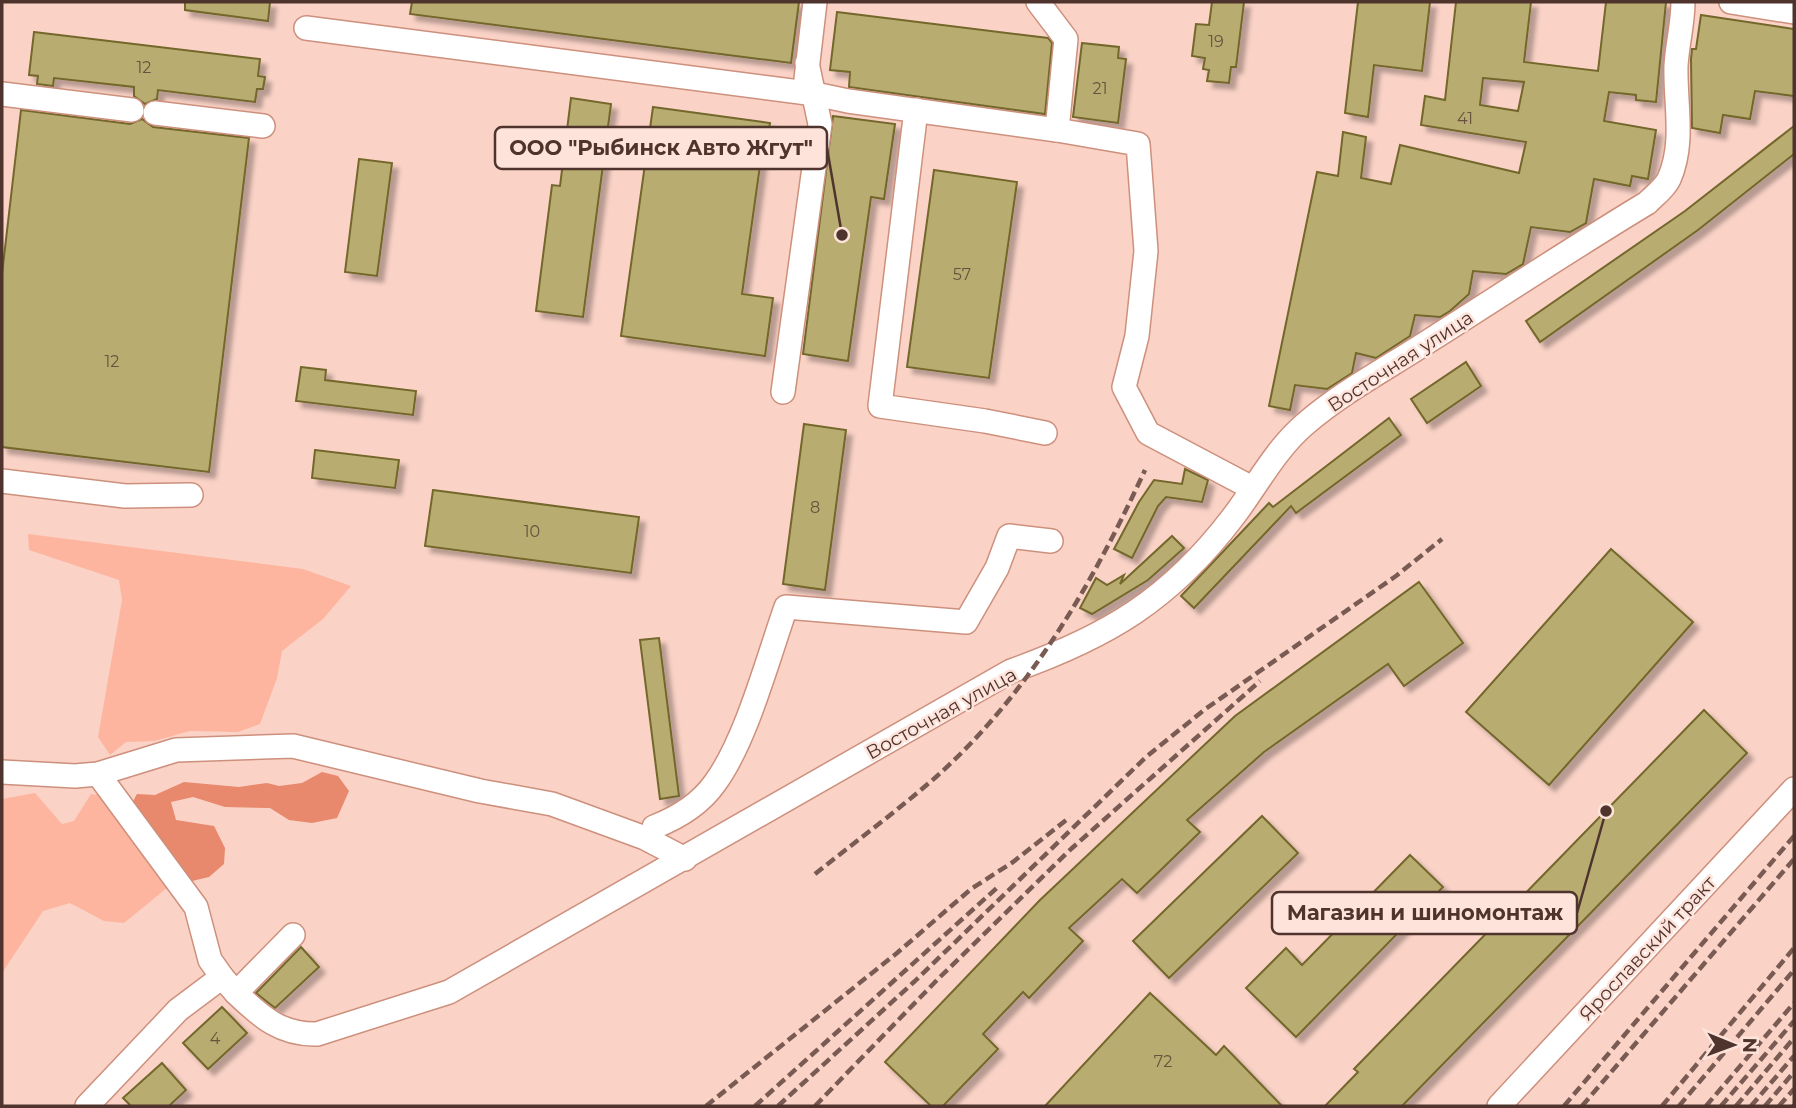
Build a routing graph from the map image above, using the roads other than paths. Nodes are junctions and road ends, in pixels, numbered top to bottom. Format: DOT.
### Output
graph roads {
  1 [pos="815,2"];
  2 [pos="1038,2"];
  3 [pos="1683,2"];
  4 [pos="1731,2"];
  5 [pos="1794,12"];
  6 [pos="306,29"];
  7 [pos="810,93"];
  8 [pos="2,94"];
  9 [pos="132,110"];
  10 [pos="916,110"];
  11 [pos="155,113"];
  12 [pos="263,125"];
  13 [pos="1056,130"];
  14 [pos="783,392"];
  15 [pos="1045,433"];
  16 [pos="2,481"];
  17 [pos="1252,488"];
  18 [pos="191,495"];
  19 [pos="1051,541"];
  20 [pos="2,772"];
  21 [pos="99,774"];
  22 [pos="1794,789"];
  23 [pos="654,827"];
  24 [pos="685,859"];
  25 [pos="293,935"];
  26 [pos="229,985"];
  27 [pos="87,1106"];
  28 [pos="1499,1106"];
  1 -- 7 [label="street"];
  2 -- 13 [label="street"];
  3 -- 17 [label="street, Восточная улица"];
  4 -- 5 [label="street"];
  6 -- 7 [label="street"];
  7 -- 10 [label="street"];
  7 -- 14 [label="street"];
  8 -- 9 [label="street"];
  10 -- 13 [label="street"];
  10 -- 15 [label="street"];
  11 -- 12 [label="street"];
  13 -- 17 [label="street"];
  16 -- 18 [label="street"];
  17 -- 24 [label="street, Восточная улица"];
  19 -- 23 [label="street"];
  20 -- 21 [label="street"];
  21 -- 24 [label="street"];
  21 -- 26 [label="street, Восточная улица"];
  22 -- 28 [label="street, Ярославский тракт"];
  24 -- 26 [label="street, Восточная улица"];
  25 -- 26 [label="street"];
  26 -- 27 [label="street"];
}
